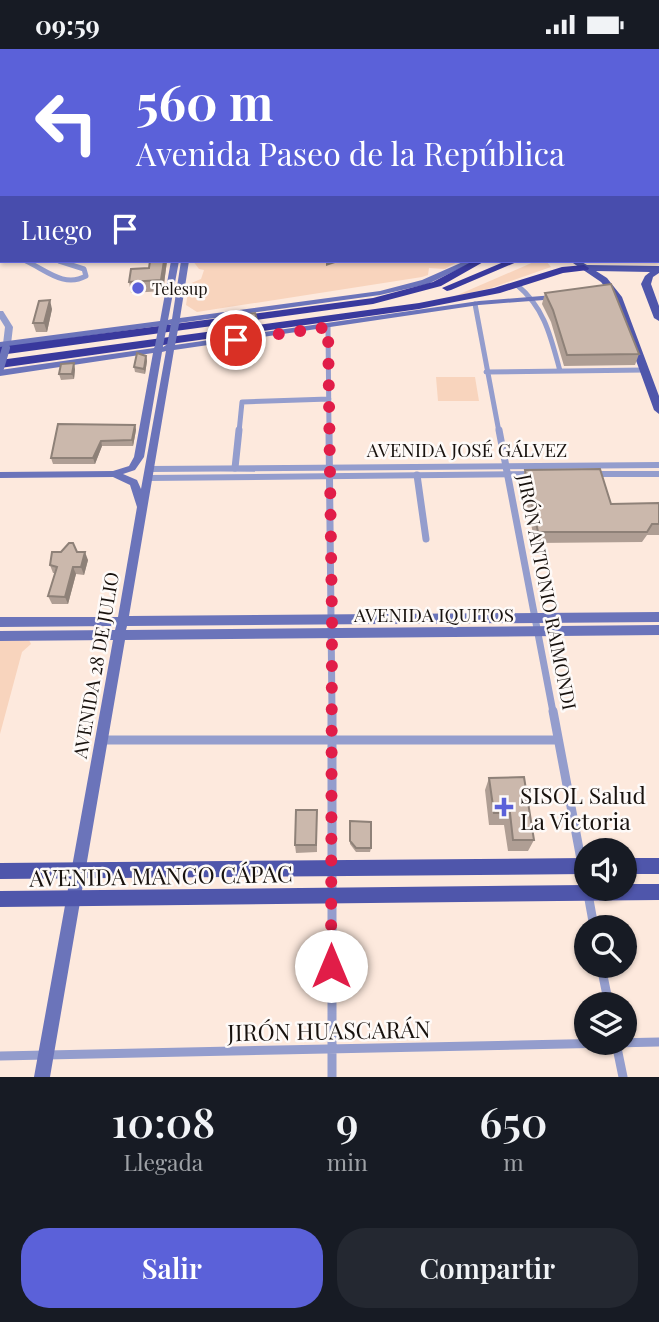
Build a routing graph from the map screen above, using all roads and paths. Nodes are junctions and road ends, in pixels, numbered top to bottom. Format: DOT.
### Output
graph roads {
  1 [pos="30,263"];
  2 [pos="65,263"];
  3 [pos="175,263"];
  4 [pos="186,263"];
  5 [pos="467,263"];
  6 [pos="476,263"];
  7 [pos="509,263"];
  8 [pos="577,263"];
  9 [pos="584,268"];
  10 [pos="659,269"];
  11 [pos="514,286"];
  12 [pos="613,289"];
  13 [pos="601,291"];
  14 [pos="565,295"];
  15 [pos="179,297"];
  16 [pos="536,299"];
  17 [pos="373,301"];
  18 [pos="477,304"];
  19 [pos="0,313"];
  20 [pos="211,315"];
  21 [pos="659,318"];
  22 [pos="175,322"];
  23 [pos="164,324"];
  24 [pos="328,327"];
  25 [pos="3,347"];
  26 [pos="171,347"];
  27 [pos="159,348"];
  28 [pos="0,368"];
  29 [pos="645,370"];
  30 [pos="560,371"];
  31 [pos="486,372"];
  32 [pos="329,399"];
  33 [pos="659,409"];
  34 [pos="139,457"];
  35 [pos="659,465"];
  36 [pos="234,468"];
  37 [pos="507,470"];
  38 [pos="329,471"];
  39 [pos="149,473"];
  40 [pos="113,474"];
  41 [pos="659,474"];
  42 [pos="0,475"];
  43 [pos="417,475"];
  44 [pos="142,512"];
  45 [pos="426,539"];
  46 [pos="659,617"];
  47 [pos="121,621"];
  48 [pos="0,622"];
  49 [pos="536,625"];
  50 [pos="332,626"];
  51 [pos="659,630"];
  52 [pos="119,635"];
  53 [pos="0,636"];
  54 [pos="100,740"];
  55 [pos="331,740"];
  56 [pos="558,740"];
  57 [pos="578,838"];
  58 [pos="574,866"];
  59 [pos="637,866"];
  60 [pos="659,866"];
  61 [pos="331,869"];
  62 [pos="0,871"];
  63 [pos="78,871"];
  64 [pos="574,889"];
  65 [pos="637,891"];
  66 [pos="659,892"];
  67 [pos="331,896"];
  68 [pos="73,898"];
  69 [pos="0,899"];
  70 [pos="659,1042"];
  71 [pos="637,1043"];
  72 [pos="574,1045"];
  73 [pos="331,1049"];
  74 [pos="46,1055"];
  75 [pos="618,1055"];
  76 [pos="0,1056"];
  77 [pos="42,1077"];
  78 [pos="332,1077"];
  79 [pos="623,1077"];
  1 -- 2 [label="street"];
  3 -- 23 [label="main road"];
  4 -- 15 [label="main road, AVENIDA 28 DE JULIO"];
  5 -- 20 [label="main road"];
  6 -- 17 [label="highway"];
  7 -- 17 [label="highway"];
  8 -- 9 [label="main road"];
  9 -- 10 [label="main road"];
  9 -- 11 [label="highway"];
  9 -- 12 [label="main road"];
  10 -- 21 [label="main road"];
  11 -- 16 [label="street"];
  11 -- 18 [label="highway"];
  11 -- 28 [label="highway"];
  12 -- 13 [label="main road"];
  12 -- 29 [label="main road"];
  14 -- 16 [label="main road"];
  15 -- 20 [label="main road"];
  15 -- 22 [label="main road, AVENIDA 28 DE JULIO"];
  16 -- 18 [label="main road"];
  16 -- 30 [label="street"];
  17 -- 25 [label="highway"];
  18 -- 24 [label="main road"];
  18 -- 31 [label="street, JIRÓN ANTONIO RAIMONDI"];
  19 -- 25 [label="street"];
  20 -- 22 [label="main road"];
  22 -- 23 [label="main road"];
  22 -- 26 [label="main road, AVENIDA 28 DE JULIO, bridge"];
  23 -- 25 [label="main road"];
  23 -- 27 [label="main road, bridge"];
  24 -- 26 [label="main road"];
  24 -- 32 [label="street"];
  25 -- 28 [label="main road, bridge"];
  26 -- 27 [label="main road"];
  26 -- 39 [label="main road, AVENIDA 28 DE JULIO"];
  27 -- 28 [label="main road"];
  27 -- 34 [label="main road"];
  29 -- 30 [label="street"];
  29 -- 33 [label="main road"];
  30 -- 31 [label="street"];
  31 -- 37 [label="street, JIRÓN ANTONIO RAIMONDI"];
  32 -- 36 [label="street"];
  32 -- 38 [label="street"];
  34 -- 39 [label="main road"];
  34 -- 40 [label="main road"];
  35 -- 37 [label="street, AVENIDA JOSÉ GÁLVEZ"];
  36 -- 38 [label="street, AVENIDA JOSÉ GÁLVEZ"];
  36 -- 39 [label="street, AVENIDA JOSÉ GÁLVEZ"];
  37 -- 38 [label="street, AVENIDA JOSÉ GÁLVEZ"];
  37 -- 41 [label="street, AVENIDA JOSÉ GÁLVEZ"];
  37 -- 43 [label="street, AVENIDA JOSÉ GÁLVEZ"];
  37 -- 49 [label="street, JIRÓN ANTONIO RAIMONDI"];
  38 -- 39 [label="street, AVENIDA JOSÉ GÁLVEZ"];
  38 -- 43 [label="street, AVENIDA JOSÉ GÁLVEZ"];
  38 -- 50 [label="street"];
  39 -- 44 [label="main road, AVENIDA 28 DE JULIO"];
  40 -- 42 [label="main road"];
  40 -- 44 [label="main road"];
  43 -- 45 [label="street"];
  44 -- 47 [label="main road, AVENIDA 28 DE JULIO"];
  46 -- 49 [label="main road, AVENIDA IQUITOS"];
  47 -- 48 [label="main road, AVENIDA IQUITOS"];
  47 -- 50 [label="main road, AVENIDA IQUITOS"];
  47 -- 52 [label="main road, AVENIDA 28 DE JULIO"];
  49 -- 50 [label="main road, AVENIDA IQUITOS"];
  49 -- 51 [label="main road, AVENIDA IQUITOS"];
  49 -- 56 [label="street, JIRÓN ANTONIO RAIMONDI"];
  50 -- 52 [label="main road, AVENIDA IQUITOS"];
  50 -- 55 [label="street"];
  52 -- 53 [label="main road, AVENIDA IQUITOS"];
  52 -- 54 [label="main road, AVENIDA 28 DE JULIO"];
  54 -- 55 [label="street"];
  54 -- 63 [label="main road, AVENIDA 28 DE JULIO"];
  55 -- 56 [label="street"];
  55 -- 61 [label="street"];
  56 -- 57 [label="street, JIRÓN ANTONIO RAIMONDI"];
  58 -- 61 [label="main road, AVENIDA MANCO CÁPAC"];
  59 -- 60 [label="main road"];
  61 -- 63 [label="main road, AVENIDA MANCO CÁPAC"];
  61 -- 67 [label="street"];
  62 -- 63 [label="main road, AVENIDA MANCO CÁPAC"];
  63 -- 68 [label="main road, AVENIDA 28 DE JULIO"];
  64 -- 67 [label="main road, AVENIDA MANCO CÁPAC"];
  65 -- 66 [label="main road, AVENIDA MANCO CÁPAC"];
  67 -- 68 [label="main road, AVENIDA MANCO CÁPAC"];
  67 -- 73 [label="street"];
  68 -- 69 [label="main road, AVENIDA MANCO CÁPAC"];
  68 -- 74 [label="main road, AVENIDA 28 DE JULIO"];
  70 -- 71 [label="street, JIRÓN HUASCARÁN"];
  72 -- 73 [label="street, JIRÓN HUASCARÁN"];
  73 -- 74 [label="street, JIRÓN HUASCARÁN"];
  73 -- 78 [label="street"];
  74 -- 76 [label="street, JIRÓN HUASCARÁN"];
  74 -- 77 [label="main road, AVENIDA 28 DE JULIO"];
  75 -- 79 [label="street"];
}
